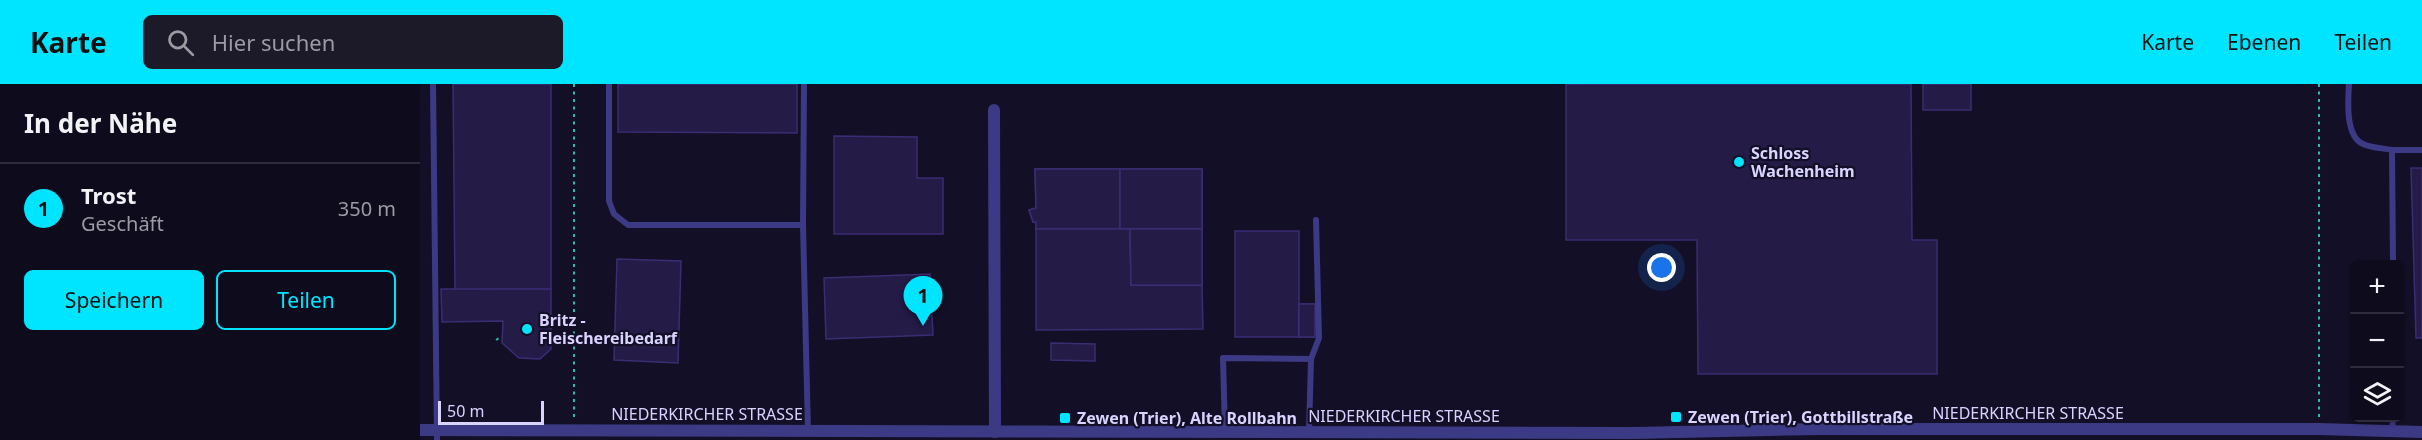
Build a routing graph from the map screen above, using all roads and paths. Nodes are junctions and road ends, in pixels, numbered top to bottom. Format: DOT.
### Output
graph roads {
  1 [pos="433,84"];
  2 [pos="574,84"];
  3 [pos="609,84"];
  4 [pos="804,84"];
  5 [pos="2319,84"];
  6 [pos="2349,84"];
  7 [pos="994,110"];
  8 [pos="2392,150"];
  9 [pos="2422,150"];
  10 [pos="1316,220"];
  11 [pos="803,225"];
  12 [pos="2393,260"];
  13 [pos="502,336"];
  14 [pos="496,340"];
  15 [pos="1311,359"];
  16 [pos="2393,422"];
  17 [pos="574,429"];
  18 [pos="2319,429"];
  19 [pos="420,430"];
  20 [pos="808,431"];
  21 [pos="2392,431"];
  22 [pos="995,432"];
  23 [pos="1225,432"];
  24 [pos="1309,432"];
  25 [pos="2422,432"];
  26 [pos="436,434"];
  27 [pos="2081,435"];
  28 [pos="1291,436"];
  29 [pos="1387,436"];
  30 [pos="1498,436"];
  31 [pos="1634,436"];
  1 -- 26 [label="lane"];
  2 -- 17 [label="path"];
  3 -- 11 [label="lane"];
  4 -- 11 [label="lane"];
  5 -- 18 [label="path"];
  6 -- 8 [label="lane"];
  7 -- 22 [label="street"];
  8 -- 9 [label="lane"];
  8 -- 12 [label="lane"];
  10 -- 15 [label="lane"];
  11 -- 20 [label="lane"];
  13 -- 14 [label="path"];
  15 -- 23 [label="lane"];
  15 -- 24 [label="lane"];
  16 -- 21 [label="lane"];
  17 -- 20 [label="street, NIEDERKIRCHER STRASSE"];
  17 -- 26 [label="street, NIEDERKIRCHER STRASSE"];
  18 -- 21 [label="street, NIEDERKIRCHER STRASSE"];
  18 -- 27 [label="street, NIEDERKIRCHER STRASSE"];
  19 -- 26 [label="street, NIEDERKIRCHER STRASSE"];
  20 -- 22 [label="street, NIEDERKIRCHER STRASSE"];
  21 -- 25 [label="street, NIEDERKIRCHER STRASSE"];
  22 -- 23 [label="street, NIEDERKIRCHER STRASSE"];
  23 -- 28 [label="street, NIEDERKIRCHER STRASSE"];
  24 -- 28 [label="street, NIEDERKIRCHER STRASSE"];
  24 -- 29 [label="street, NIEDERKIRCHER STRASSE"];
  27 -- 31 [label="street, NIEDERKIRCHER STRASSE"];
  29 -- 30 [label="street, NIEDERKIRCHER STRASSE"];
  30 -- 31 [label="street, NIEDERKIRCHER STRASSE"];
}
